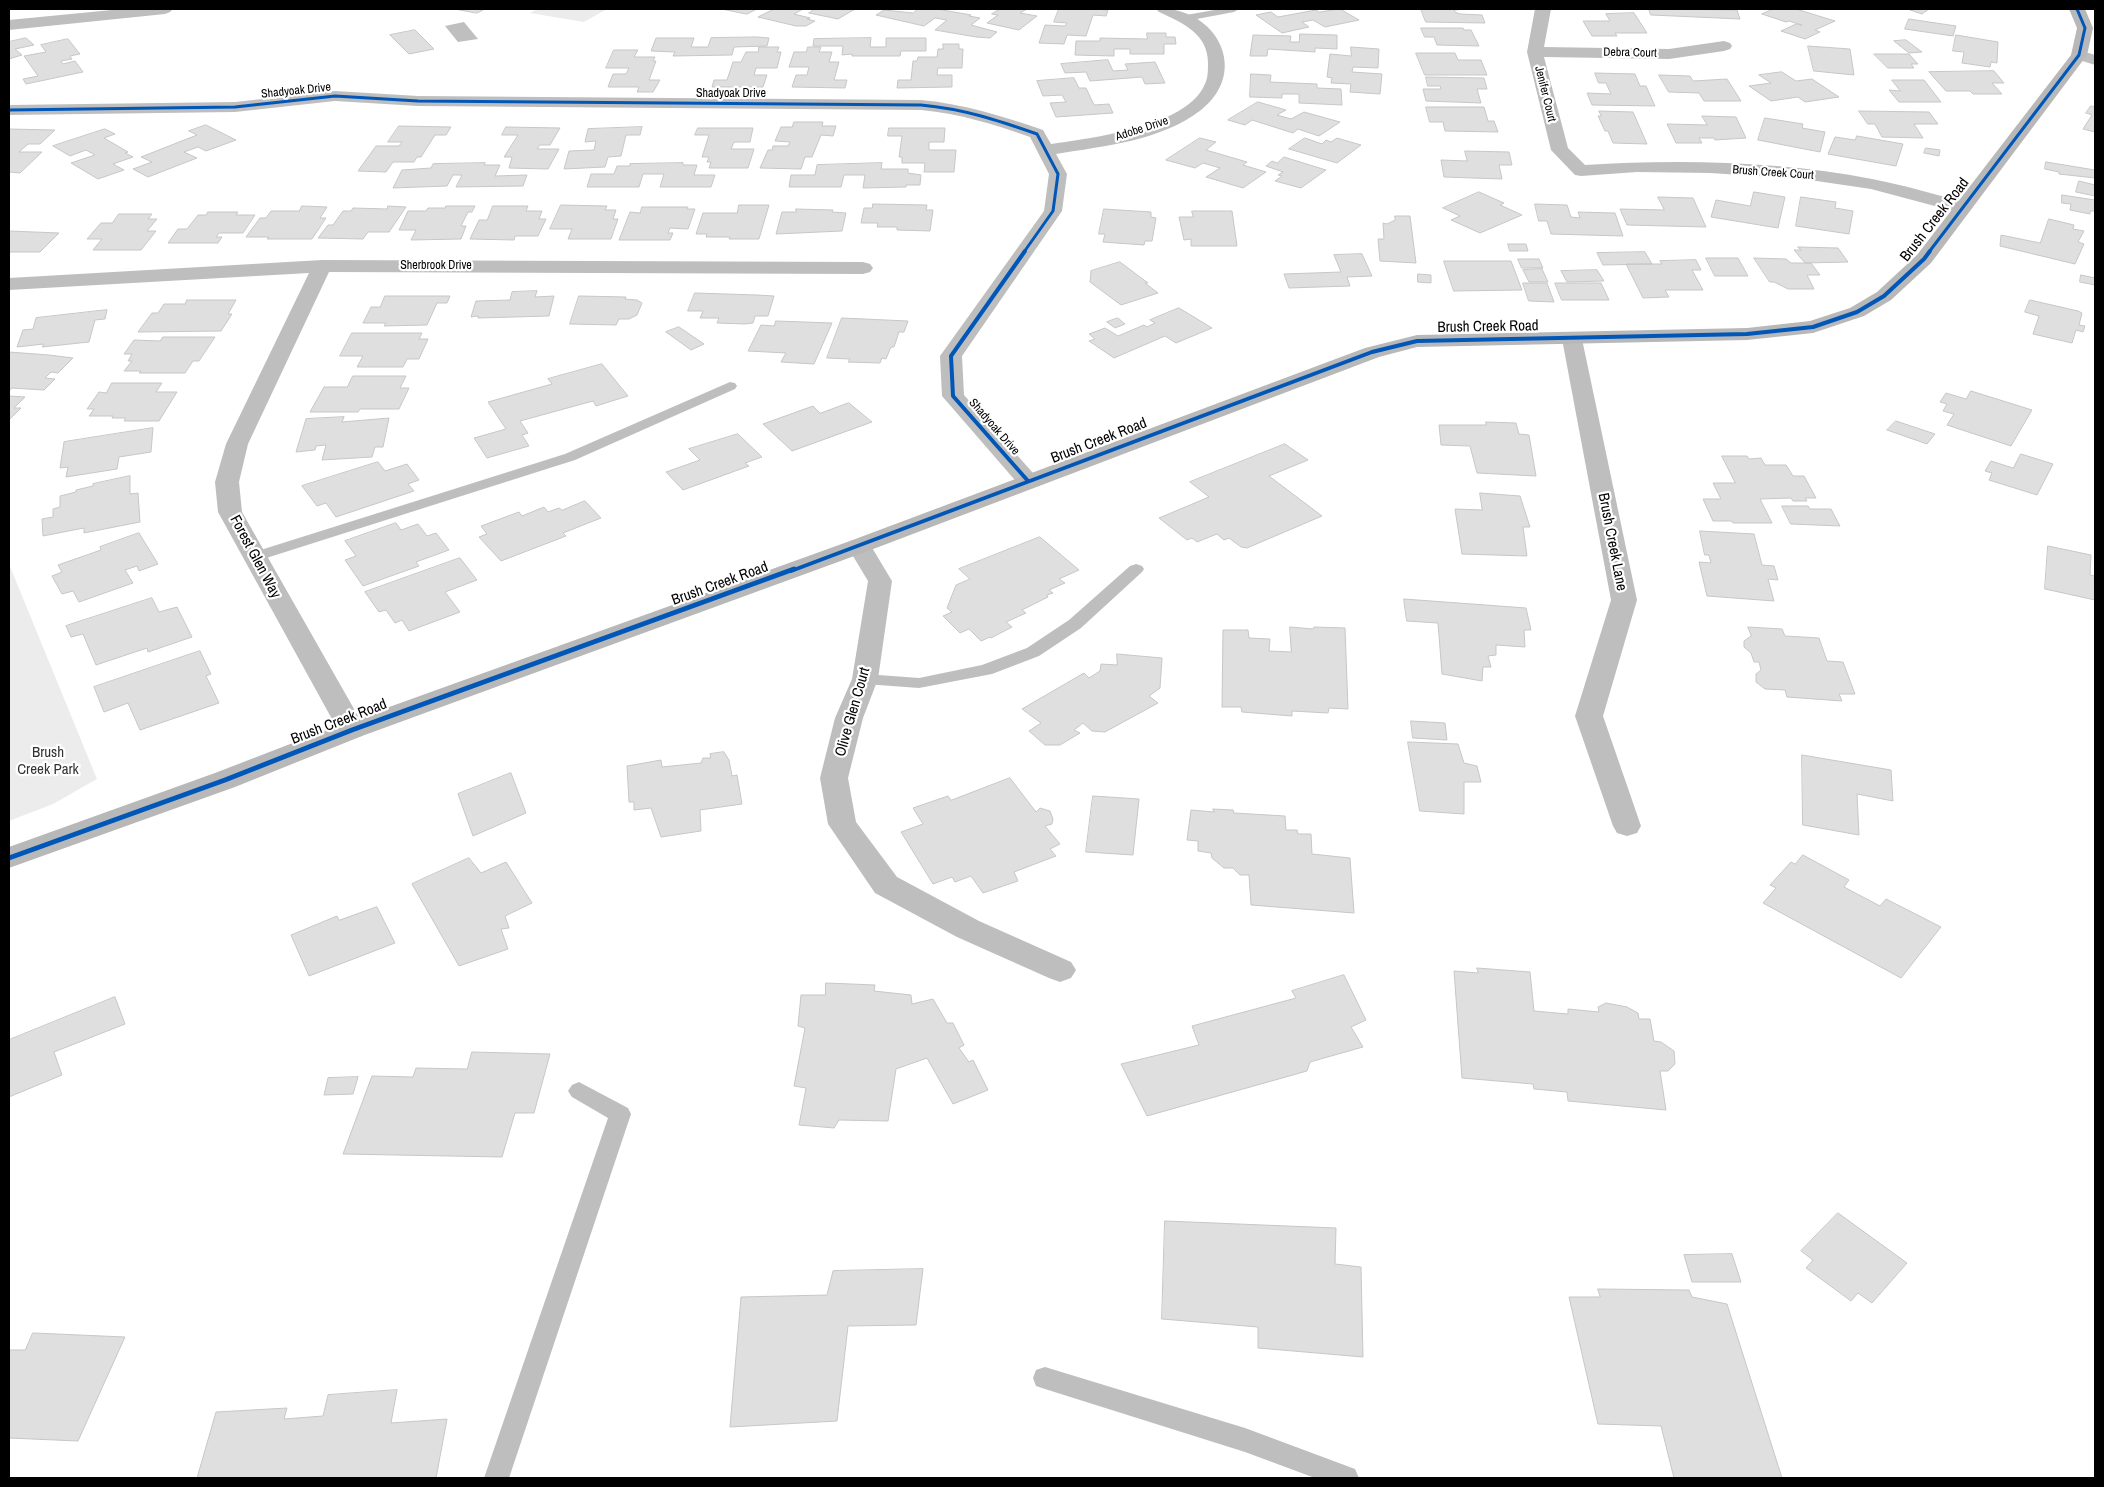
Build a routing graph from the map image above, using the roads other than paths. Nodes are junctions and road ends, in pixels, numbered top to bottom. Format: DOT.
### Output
graph roads {
  1 [pos="165,9"];
  2 [pos="1164,9"];
  3 [pos="1234,9"];
  4 [pos="1543,9"];
  5 [pos="2077,9"];
  6 [pos="1186,18"];
  7 [pos="9,25"];
  8 [pos="1724,46"];
  9 [pos="1535,52"];
  10 [pos="2087,57"];
  11 [pos="9,110"];
  12 [pos="1046,150"];
  13 [pos="1581,171"];
  14 [pos="1961,207"];
  15 [pos="322,266"];
  16 [pos="863,268"];
  17 [pos="10,286"];
  18 [pos="1572,339"];
  19 [pos="730,386"];
  20 [pos="1028,482"];
  21 [pos="859,546"];
  22 [pos="254,557"];
  23 [pos="1136,568"];
  24 [pos="865,679"];
  25 [pos="352,730"];
  26 [pos="1627,826"];
  27 [pos="9,858"];
  28 [pos="1060,970"];
  29 [pos="579,1091"];
  30 [pos="1045,1378"];
  31 [pos="496,1478"];
  32 [pos="1346,1478"];
  1 -- 7 [label="street"];
  2 -- 6 [label="street, Adobe Drive"];
  3 -- 6 [label="lane"];
  4 -- 9 [label="street, Jenifer Court"];
  5 -- 10 [label="street, Brush Creek Road"];
  6 -- 12 [label="street, Adobe Drive"];
  8 -- 9 [label="street, Debra Court"];
  9 -- 13 [label="street, Jenifer Court"];
  10 -- 14 [label="street, Brush Creek Road"];
  11 -- 12 [label="street, Shadyoak Drive"];
  12 -- 20 [label="street, Shadyoak Drive"];
  13 -- 14 [label="street, Brush Creek Court"];
  14 -- 18 [label="street, Brush Creek Road"];
  15 -- 16 [label="street, Sherbrook Drive"];
  15 -- 17 [label="street, Sherbrook Drive"];
  15 -- 22 [label="street, Forest Glen Way"];
  18 -- 20 [label="street, Brush Creek Road"];
  18 -- 26 [label="street, Brush Creek Lane"];
  19 -- 22 [label="lane"];
  20 -- 21 [label="street, Brush Creek Road"];
  21 -- 24 [label="street, Olive Glen Court"];
  21 -- 25 [label="street, Brush Creek Road"];
  22 -- 25 [label="street, Forest Glen Way"];
  23 -- 24 [label="lane"];
  24 -- 28 [label="street, Olive Glen Court"];
  25 -- 27 [label="street, Brush Creek Road"];
  29 -- 31 [label="lane"];
  30 -- 32 [label="lane"];
}
